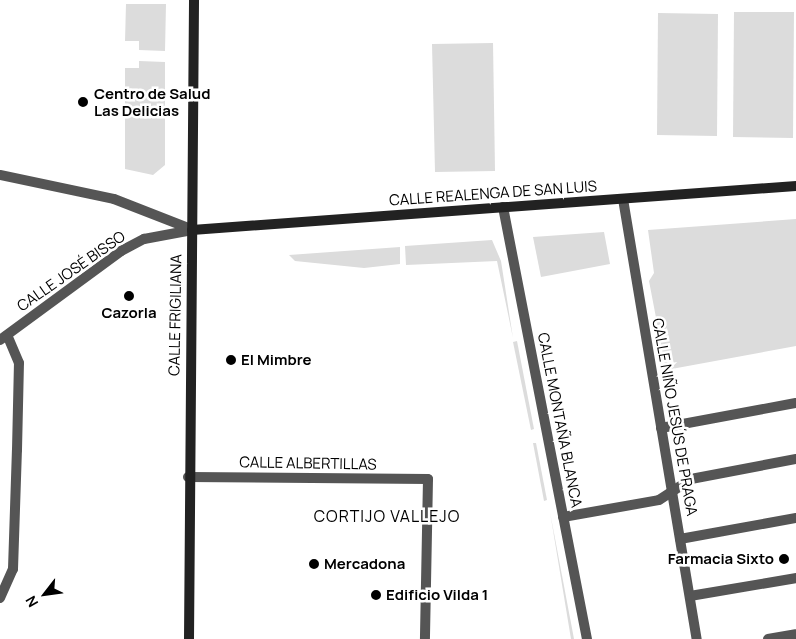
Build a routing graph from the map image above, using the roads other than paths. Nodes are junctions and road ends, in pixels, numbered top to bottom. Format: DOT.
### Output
graph roads {
  1 [pos="194,0"];
  2 [pos="0,176"];
  3 [pos="796,186"];
  4 [pos="623,199"];
  5 [pos="503,207"];
  6 [pos="192,230"];
  7 [pos="3,337"];
  8 [pos="796,402"];
  9 [pos="661,428"];
  10 [pos="796,459"];
  11 [pos="188,477"];
  12 [pos="672,492"];
  13 [pos="563,517"];
  14 [pos="796,518"];
  15 [pos="680,539"];
  16 [pos="796,578"];
  17 [pos="690,596"];
  18 [pos="0,598"];
  19 [pos="796,634"];
  20 [pos="185,636"];
  21 [pos="425,639"];
  22 [pos="587,639"];
  23 [pos="697,639"];
  24 [pos="768,639"];
  1 -- 6 [label="main road, CALLE FRIGILIANA"];
  2 -- 6 [label="street"];
  3 -- 4 [label="main road, CALLE REALENGA DE SAN LUIS"];
  4 -- 5 [label="main road, CALLE REALENGA DE SAN LUIS"];
  4 -- 9 [label="street, CALLE NIÑO JESÚS DE PRAGA"];
  5 -- 6 [label="main road, CALLE REALENGA DE SAN LUIS"];
  5 -- 13 [label="street, CALLE MONTAÑA BLANCA"];
  6 -- 7 [label="street, CALLE JOSÉ BISSO"];
  6 -- 11 [label="main road, CALLE FRIGILIANA"];
  7 -- 18 [label="street"];
  8 -- 9 [label="street"];
  9 -- 12 [label="street, CALLE NIÑO JESÚS DE PRAGA"];
  10 -- 12 [label="street"];
  11 -- 20 [label="main road, CALLE FRIGILIANA"];
  11 -- 21 [label="street, CALLE ALBERTILLAS"];
  12 -- 13 [label="street"];
  12 -- 15 [label="street, CALLE NIÑO JESÚS DE PRAGA"];
  13 -- 22 [label="street, CALLE MONTAÑA BLANCA"];
  14 -- 15 [label="street"];
  15 -- 17 [label="street, CALLE NIÑO JESÚS DE PRAGA"];
  16 -- 17 [label="street"];
  17 -- 23 [label="street, CALLE NIÑO JESÚS DE PRAGA"];
  19 -- 24 [label="street"];
}
